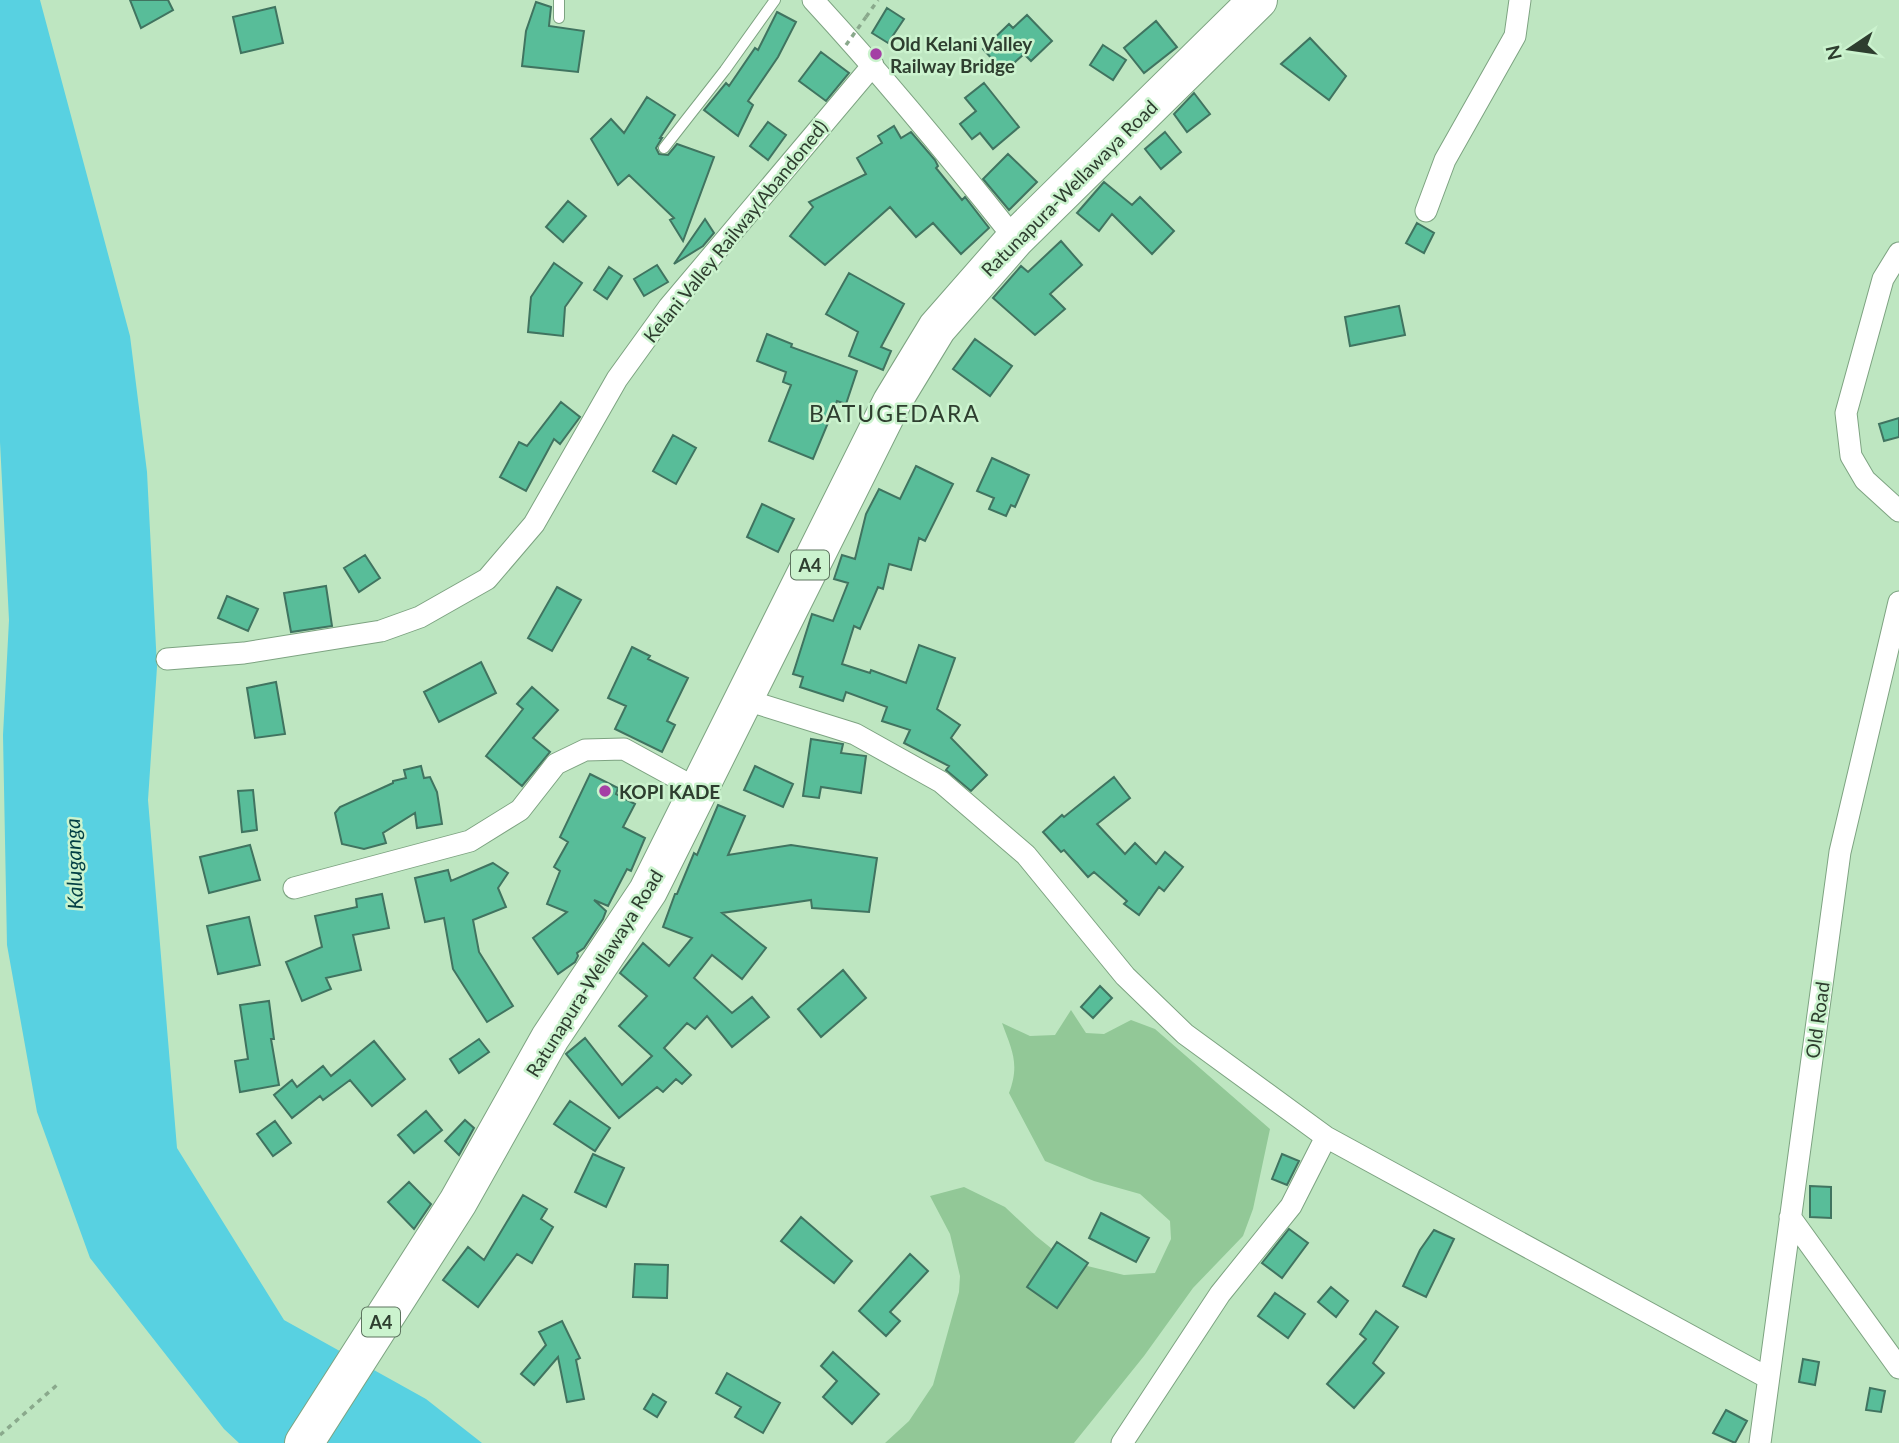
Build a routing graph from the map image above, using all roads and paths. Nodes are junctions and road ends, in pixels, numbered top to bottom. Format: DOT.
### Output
graph roads {
  1 [pos="559,0"];
  2 [pos="775,0"];
  3 [pos="813,0"];
  4 [pos="878,0"];
  5 [pos="1258,0"];
  6 [pos="1520,0"];
  7 [pos="559,18"];
  8 [pos="846,45"];
  9 [pos="873,65"];
  10 [pos="664,148"];
  11 [pos="1426,211"];
  12 [pos="1015,239"];
  13 [pos="1899,253"];
  14 [pos="1899,511"];
  15 [pos="1899,602"];
  16 [pos="167,659"];
  17 [pos="743,699"];
  18 [pos="699,790"];
  19 [pos="294,888"];
  20 [pos="1326,1137"];
  21 [pos="1790,1217"];
  22 [pos="1899,1368"];
  23 [pos="1768,1378"];
  24 [pos="57,1385"];
  25 [pos="0,1435"];
  26 [pos="304,1443"];
  27 [pos="1122,1443"];
  28 [pos="1760,1443"];
  1 -- 7 [label="lane"];
  2 -- 10 [label="lane"];
  3 -- 9 [label="street"];
  4 -- 8 [label="path, bridge"];
  5 -- 12 [label="highway, Ratunapura-Wellawaya Road / A4"];
  6 -- 11 [label="street"];
  9 -- 12 [label="street"];
  9 -- 16 [label="street, Kelani Valley Railway(Abandoned)"];
  12 -- 17 [label="highway, Ratunapura-Wellawaya Road / A4"];
  13 -- 14 [label="street"];
  15 -- 21 [label="street, Old Road"];
  17 -- 18 [label="highway, Ratunapura-Wellawaya Road / A4"];
  17 -- 20 [label="street"];
  18 -- 19 [label="street"];
  18 -- 26 [label="highway, Ratunapura-Wellawaya Road / A4"];
  20 -- 23 [label="street"];
  20 -- 27 [label="street"];
  21 -- 22 [label="street"];
  21 -- 23 [label="street, Old Road"];
  23 -- 28 [label="street, Old Road"];
  24 -- 25 [label="path"];
}
